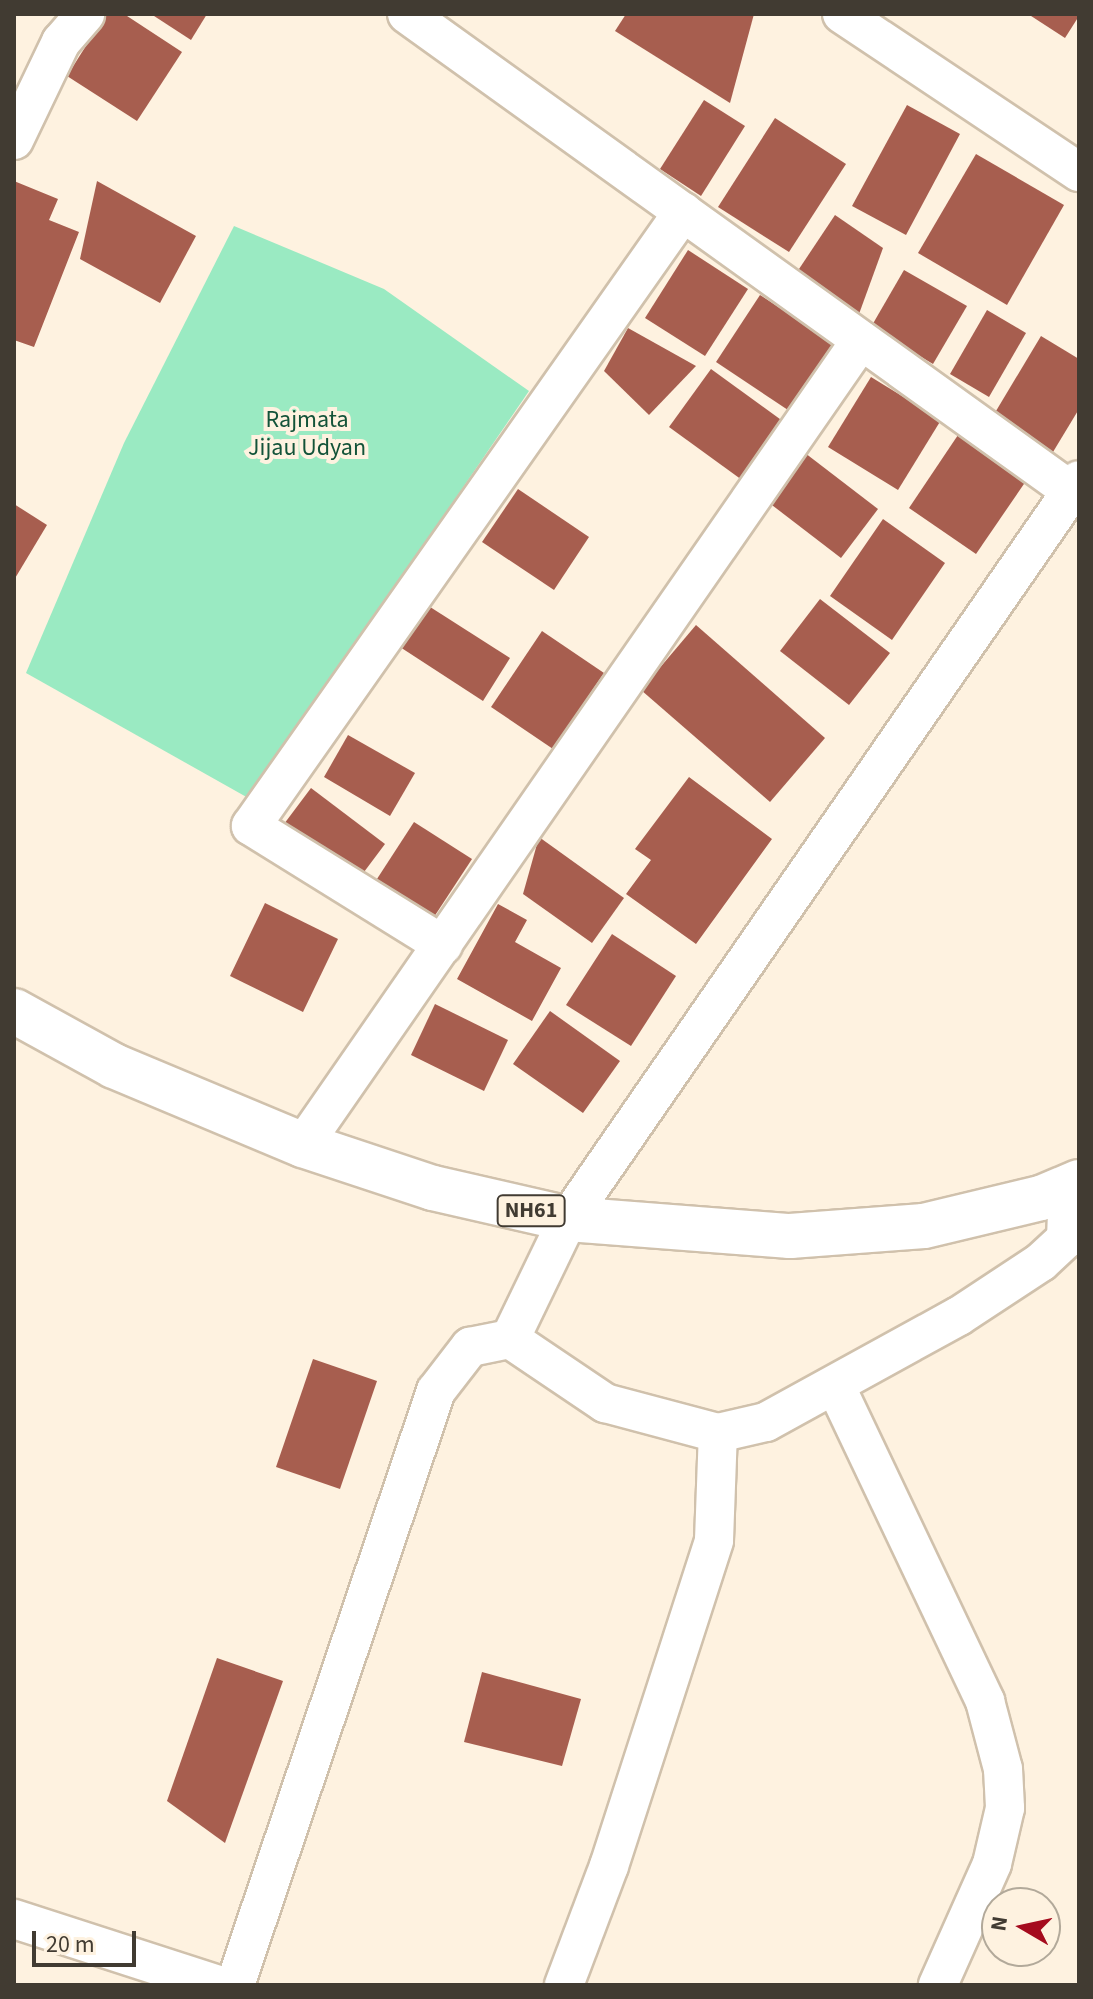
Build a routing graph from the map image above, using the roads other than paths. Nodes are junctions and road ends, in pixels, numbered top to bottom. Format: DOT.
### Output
graph roads {
  1 [pos="85,14"];
  2 [pos="407,14"];
  3 [pos="842,14"];
  4 [pos="14,140"];
  5 [pos="1079,172"];
  6 [pos="683,212"];
  7 [pos="861,340"];
  8 [pos="1075,486"];
  9 [pos="443,945"];
  10 [pos="14,1011"];
  11 [pos="303,1145"];
  12 [pos="1073,1185"];
  13 [pos="568,1219"];
  14 [pos="510,1339"];
  15 [pos="836,1387"];
  16 [pos="718,1433"];
  17 [pos="14,1919"];
  18 [pos="218,1985"];
  19 [pos="235,1985"];
  20 [pos="564,1985"];
  21 [pos="938,1985"];
  1 -- 4 [label="street"];
  2 -- 6 [label="street"];
  3 -- 5 [label="street"];
  6 -- 7 [label="street"];
  6 -- 9 [label="street"];
  7 -- 8 [label="street"];
  7 -- 9 [label="street"];
  8 -- 13 [label="street"];
  9 -- 11 [label="street"];
  10 -- 11 [label="highway, NH61"];
  11 -- 13 [label="highway, NH61"];
  12 -- 13 [label="highway, NH61"];
  12 -- 15 [label="street"];
  13 -- 14 [label="street"];
  14 -- 16 [label="street"];
  14 -- 19 [label="street"];
  15 -- 16 [label="street"];
  15 -- 21 [label="street"];
  16 -- 20 [label="street"];
  17 -- 18 [label="street"];
}
